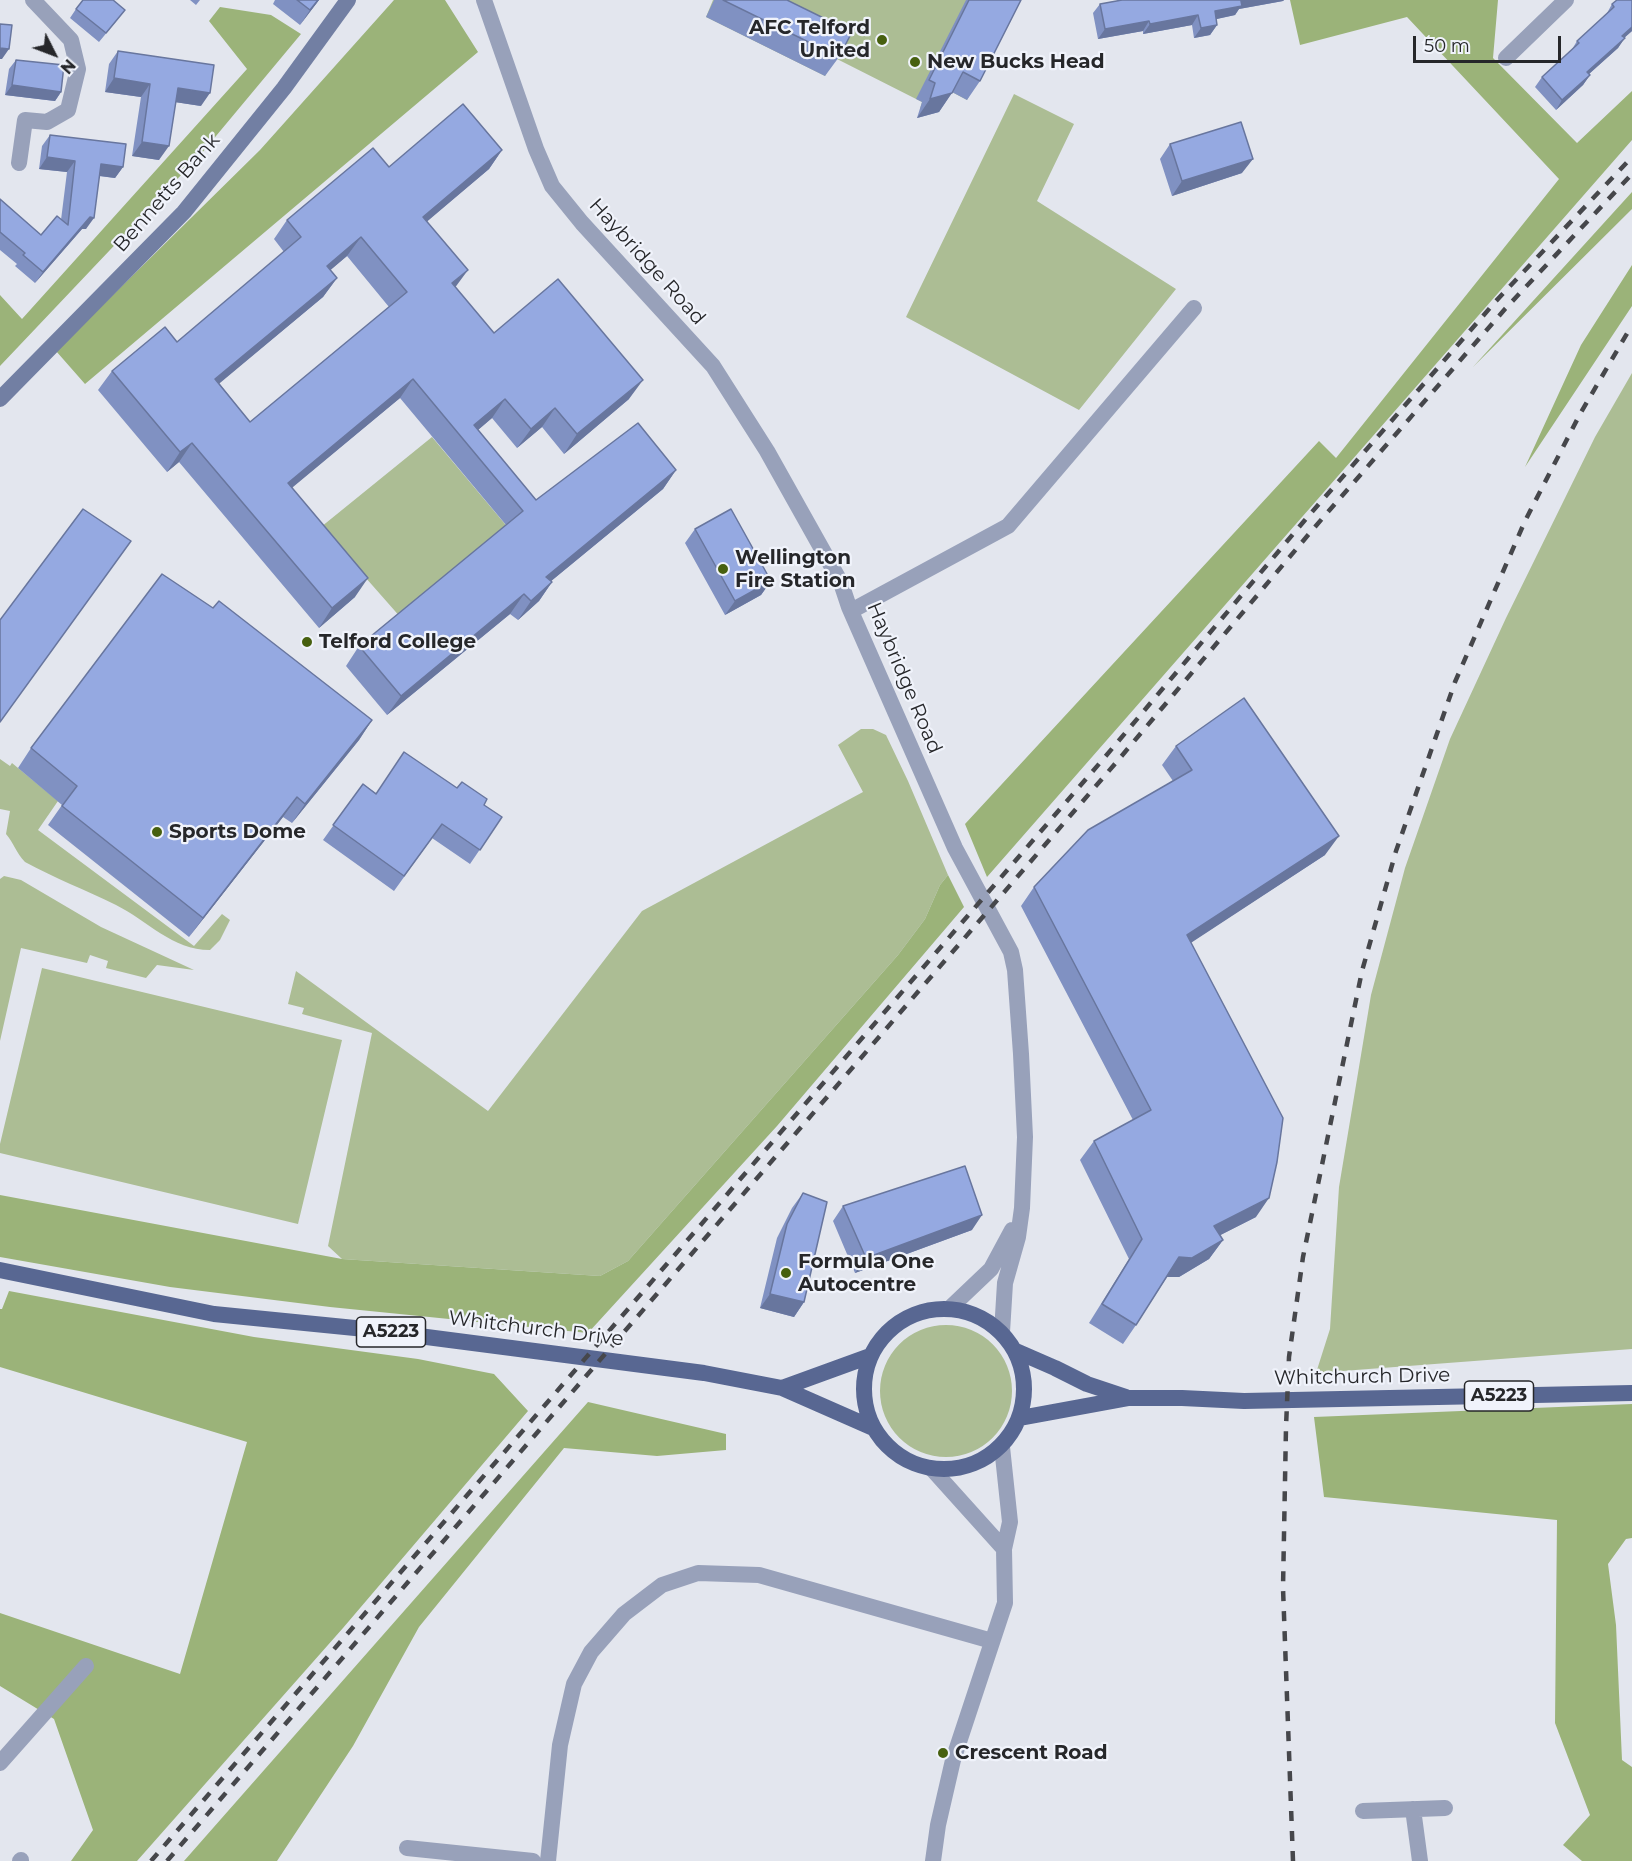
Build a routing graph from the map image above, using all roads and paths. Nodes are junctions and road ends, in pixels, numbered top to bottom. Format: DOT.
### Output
graph roads {
  1 [pos="33,0"];
  2 [pos="348,0"];
  3 [pos="484,0"];
  4 [pos="1566,0"];
  5 [pos="1506,58"];
  6 [pos="19,163"];
  7 [pos="1194,308"];
  8 [pos="0,399"];
  9 [pos="850,609"];
  10 [pos="1022,1208"];
  11 [pos="0,1270"];
  12 [pos="950,1308"];
  13 [pos="1002,1332"];
  14 [pos="1016,1352"];
  15 [pos="870,1356"];
  16 [pos="782,1388"];
  17 [pos="1632,1393"];
  18 [pos="1129,1398"];
  19 [pos="1020,1418"];
  20 [pos="873,1428"];
  21 [pos="1002,1447"];
  22 [pos="932,1469"];
  23 [pos="1004,1549"];
  24 [pos="992,1641"];
  25 [pos="86,1666"];
  26 [pos="0,1763"];
  27 [pos="1445,1808"];
  28 [pos="1413,1809"];
  29 [pos="1363,1811"];
  30 [pos="407,1848"];
  31 [pos="533,1861"];
  32 [pos="548,1861"];
  33 [pos="933,1861"];
  34 [pos="1420,1861"];
  1 -- 6 [label="street"];
  2 -- 8 [label="main road, Bennetts Bank"];
  3 -- 9 [label="street, Haybridge Road"];
  4 -- 5 [label="street"];
  7 -- 9 [label="street"];
  9 -- 10 [label="street, Haybridge Road"];
  10 -- 12 [label="street"];
  10 -- 13 [label="street, Haybridge Road"];
  11 -- 16 [label="main road, Whitchurch Drive / A5223"];
  12 -- 13 [label="main road"];
  12 -- 15 [label="main road"];
  13 -- 14 [label="main road"];
  14 -- 18 [label="main road, Whitchurch Drive / A5223"];
  14 -- 19 [label="main road"];
  15 -- 16 [label="main road"];
  15 -- 20 [label="main road"];
  16 -- 20 [label="main road, Whitchurch Drive / A5223"];
  17 -- 18 [label="main road, Whitchurch Drive / A5223"];
  18 -- 19 [label="main road, Whitchurch Drive / A5223"];
  19 -- 21 [label="main road"];
  20 -- 22 [label="main road"];
  21 -- 22 [label="main road"];
  21 -- 23 [label="street"];
  22 -- 23 [label="street"];
  23 -- 24 [label="street"];
  24 -- 32 [label="street"];
  24 -- 33 [label="street"];
  25 -- 26 [label="street"];
  27 -- 28 [label="street"];
  28 -- 29 [label="street"];
  28 -- 34 [label="street"];
  30 -- 31 [label="street"];
}
